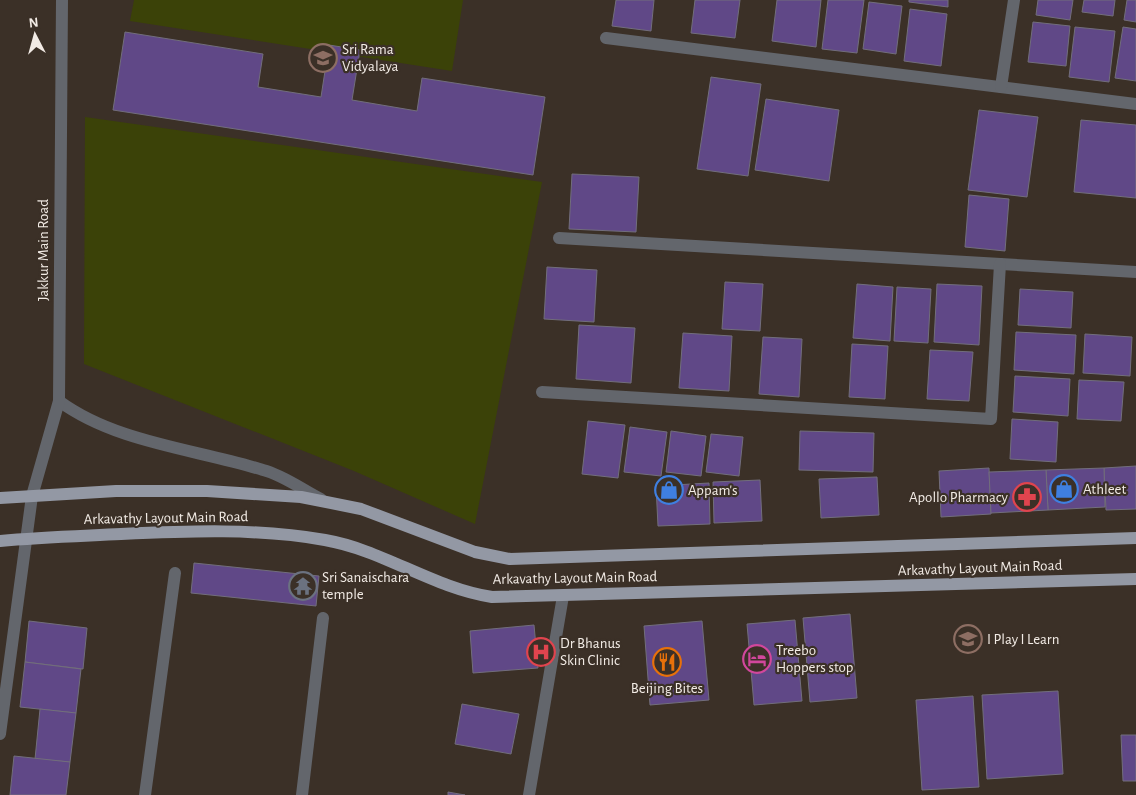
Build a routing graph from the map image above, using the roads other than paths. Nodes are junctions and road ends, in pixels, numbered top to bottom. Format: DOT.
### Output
graph roads {
  1 [pos="62,0"];
  2 [pos="1014,0"];
  3 [pos="606,38"];
  4 [pos="1001,87"];
  5 [pos="1136,104"];
  6 [pos="559,238"];
  7 [pos="1000,264"];
  8 [pos="1136,272"];
  9 [pos="542,392"];
  10 [pos="58,402"];
  11 [pos="32,496"];
  12 [pos="0,498"];
  13 [pos="322,500"];
  14 [pos="25,538"];
  15 [pos="1136,538"];
  16 [pos="0,541"];
  17 [pos="175,574"];
  18 [pos="1136,579"];
  19 [pos="563,596"];
  20 [pos="323,618"];
  21 [pos="0,734"];
  22 [pos="145,795"];
  23 [pos="302,795"];
  24 [pos="529,795"];
  1 -- 10 [label="street, Jakkur Main Road"];
  2 -- 4 [label="street"];
  3 -- 4 [label="street"];
  4 -- 5 [label="street"];
  6 -- 7 [label="street"];
  7 -- 8 [label="street"];
  7 -- 9 [label="street"];
  10 -- 11 [label="street, Jakkur Main Road"];
  10 -- 13 [label="street"];
  11 -- 12 [label="main road"];
  11 -- 13 [label="main road, Arkavathy Layout Main Road"];
  11 -- 14 [label="street, Jakkur Main Road"];
  13 -- 15 [label="main road, Arkavathy Layout Main Road"];
  14 -- 16 [label="main road"];
  14 -- 19 [label="main road, Arkavathy Layout Main Road"];
  14 -- 21 [label="street, Jakkur Main Road"];
  17 -- 22 [label="street"];
  18 -- 19 [label="main road, Arkavathy Layout Main Road"];
  19 -- 24 [label="street"];
  20 -- 23 [label="street"];
}
